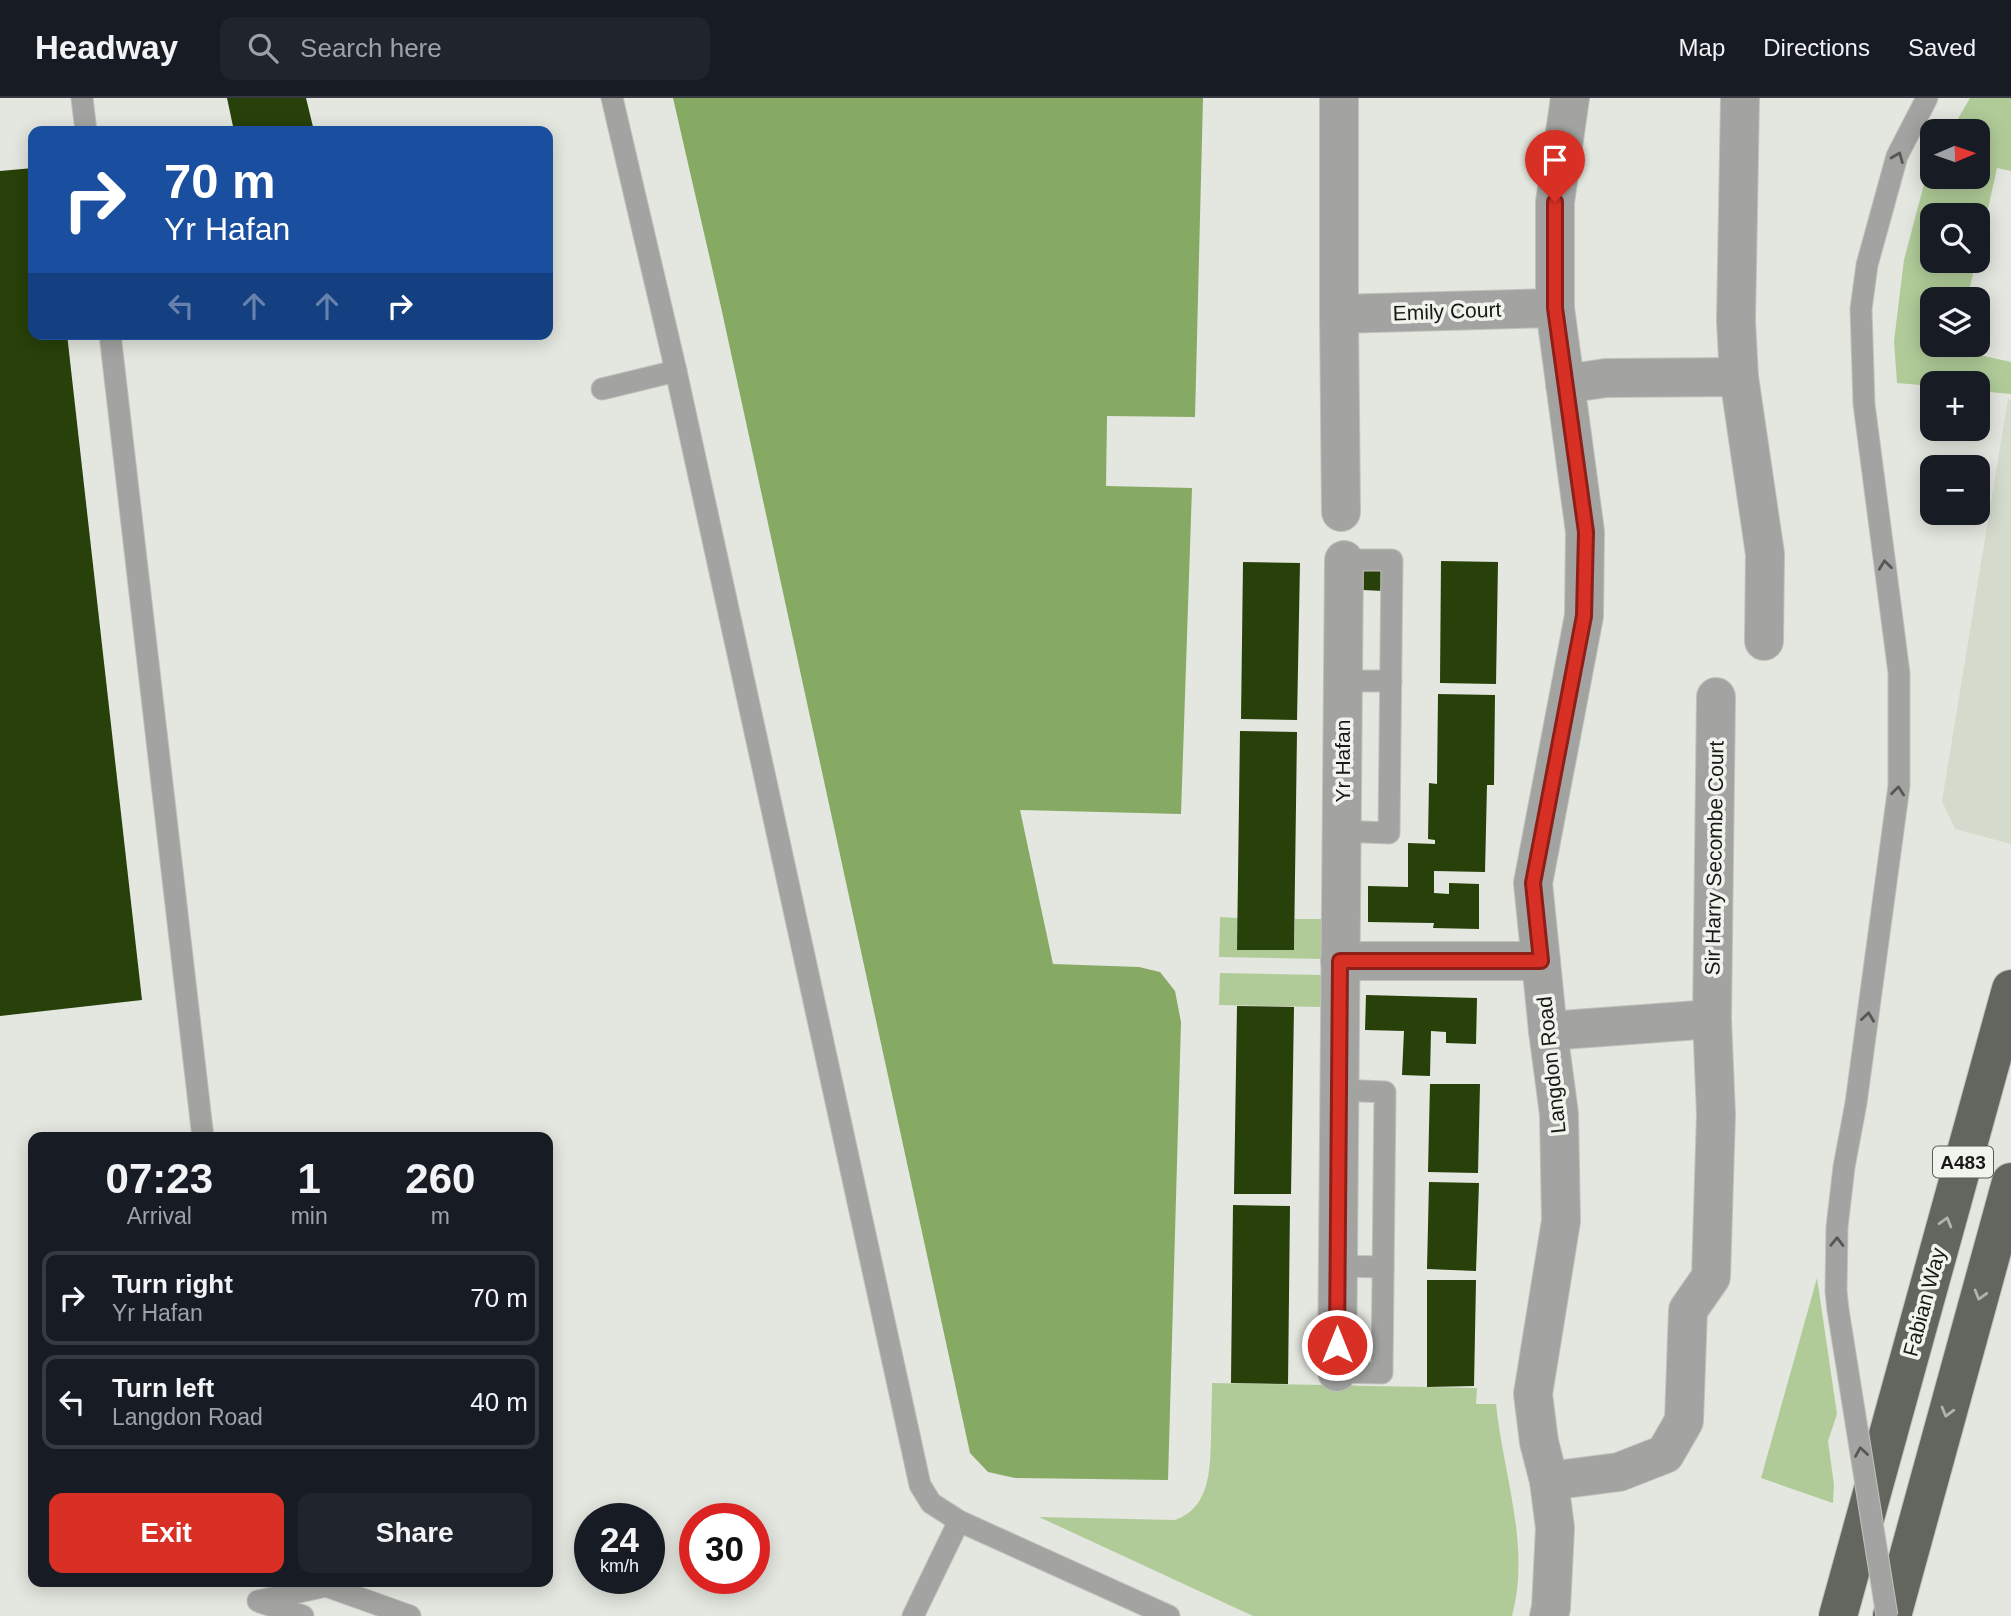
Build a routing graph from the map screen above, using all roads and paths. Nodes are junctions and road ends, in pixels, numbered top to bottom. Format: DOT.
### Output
graph roads {
  1 [pos="82,98"];
  2 [pos="612,98"];
  3 [pos="1339,98"];
  4 [pos="1570,98"];
  5 [pos="1740,98"];
  6 [pos="1927,98"];
  7 [pos="85,126"];
  8 [pos="1555,308"];
  9 [pos="1339,313"];
  10 [pos="111,340"];
  11 [pos="677,371"];
  12 [pos="1739,377"];
  13 [pos="1565,384"];
  14 [pos="602,389"];
  15 [pos="1341,512"];
  16 [pos="1344,560"];
  17 [pos="1763,641"];
  18 [pos="1343,681"];
  19 [pos="1391,681"];
  20 [pos="1716,697"];
  21 [pos="1342,831"];
  22 [pos="1340,961"];
  23 [pos="1541,961"];
  24 [pos="2011,989"];
  25 [pos="1712,1019"];
  26 [pos="1548,1031"];
  27 [pos="1339,1090"];
  28 [pos="202,1132"];
  29 [pos="2011,1182"];
  30 [pos="1338,1266"];
  31 [pos="1383,1267"];
  32 [pos="1336,1372"];
  33 [pos="1549,1481"];
  34 [pos="959,1521"];
  35 [pos="321,1587"];
  36 [pos="329,1587"];
  37 [pos="257,1600"];
  38 [pos="303,1616"];
  39 [pos="410,1616"];
  40 [pos="913,1616"];
  41 [pos="1169,1616"];
  42 [pos="1549,1616"];
  43 [pos="1838,1616"];
  44 [pos="1889,1616"];
  1 -- 7 [label="lane"];
  2 -- 11 [label="lane"];
  3 -- 9 [label="street"];
  4 -- 8 [label="street, Langdon Road"];
  5 -- 12 [label="street"];
  44 -- 6 [label="lane, one-way, bridge"];
  8 -- 9 [label="street, Emily Court"];
  8 -- 13 [label="street, Langdon Road"];
  9 -- 15 [label="street"];
  10 -- 28 [label="lane"];
  11 -- 14 [label="lane"];
  11 -- 34 [label="lane"];
  12 -- 13 [label="street"];
  12 -- 17 [label="street"];
  13 -- 23 [label="street, Langdon Road"];
  16 -- 18 [label="street, Yr Hafan"];
  16 -- 19 [label="lane"];
  18 -- 19 [label="lane"];
  18 -- 21 [label="street, Yr Hafan"];
  19 -- 21 [label="lane"];
  20 -- 25 [label="street, Sir Harry Secombe Court"];
  21 -- 22 [label="street, Yr Hafan"];
  22 -- 23 [label="street"];
  22 -- 27 [label="street, Yr Hafan"];
  23 -- 26 [label="street, Langdon Road"];
  43 -- 24 [label="highway, Fabian Way / A483, one-way"];
  25 -- 26 [label="street"];
  25 -- 33 [label="street, Sir Harry Secombe Court"];
  26 -- 33 [label="street, Langdon Road"];
  27 -- 30 [label="street, Yr Hafan"];
  27 -- 31 [label="lane"];
  29 -- 44 [label="highway, A483, one-way"];
  30 -- 31 [label="lane"];
  30 -- 32 [label="street, Yr Hafan"];
  31 -- 32 [label="lane"];
  33 -- 42 [label="street, Langdon Road"];
  34 -- 40 [label="lane"];
  34 -- 41 [label="lane"];
  35 -- 37 [label="lane"];
  36 -- 39 [label="lane"];
  37 -- 38 [label="lane"];
}
